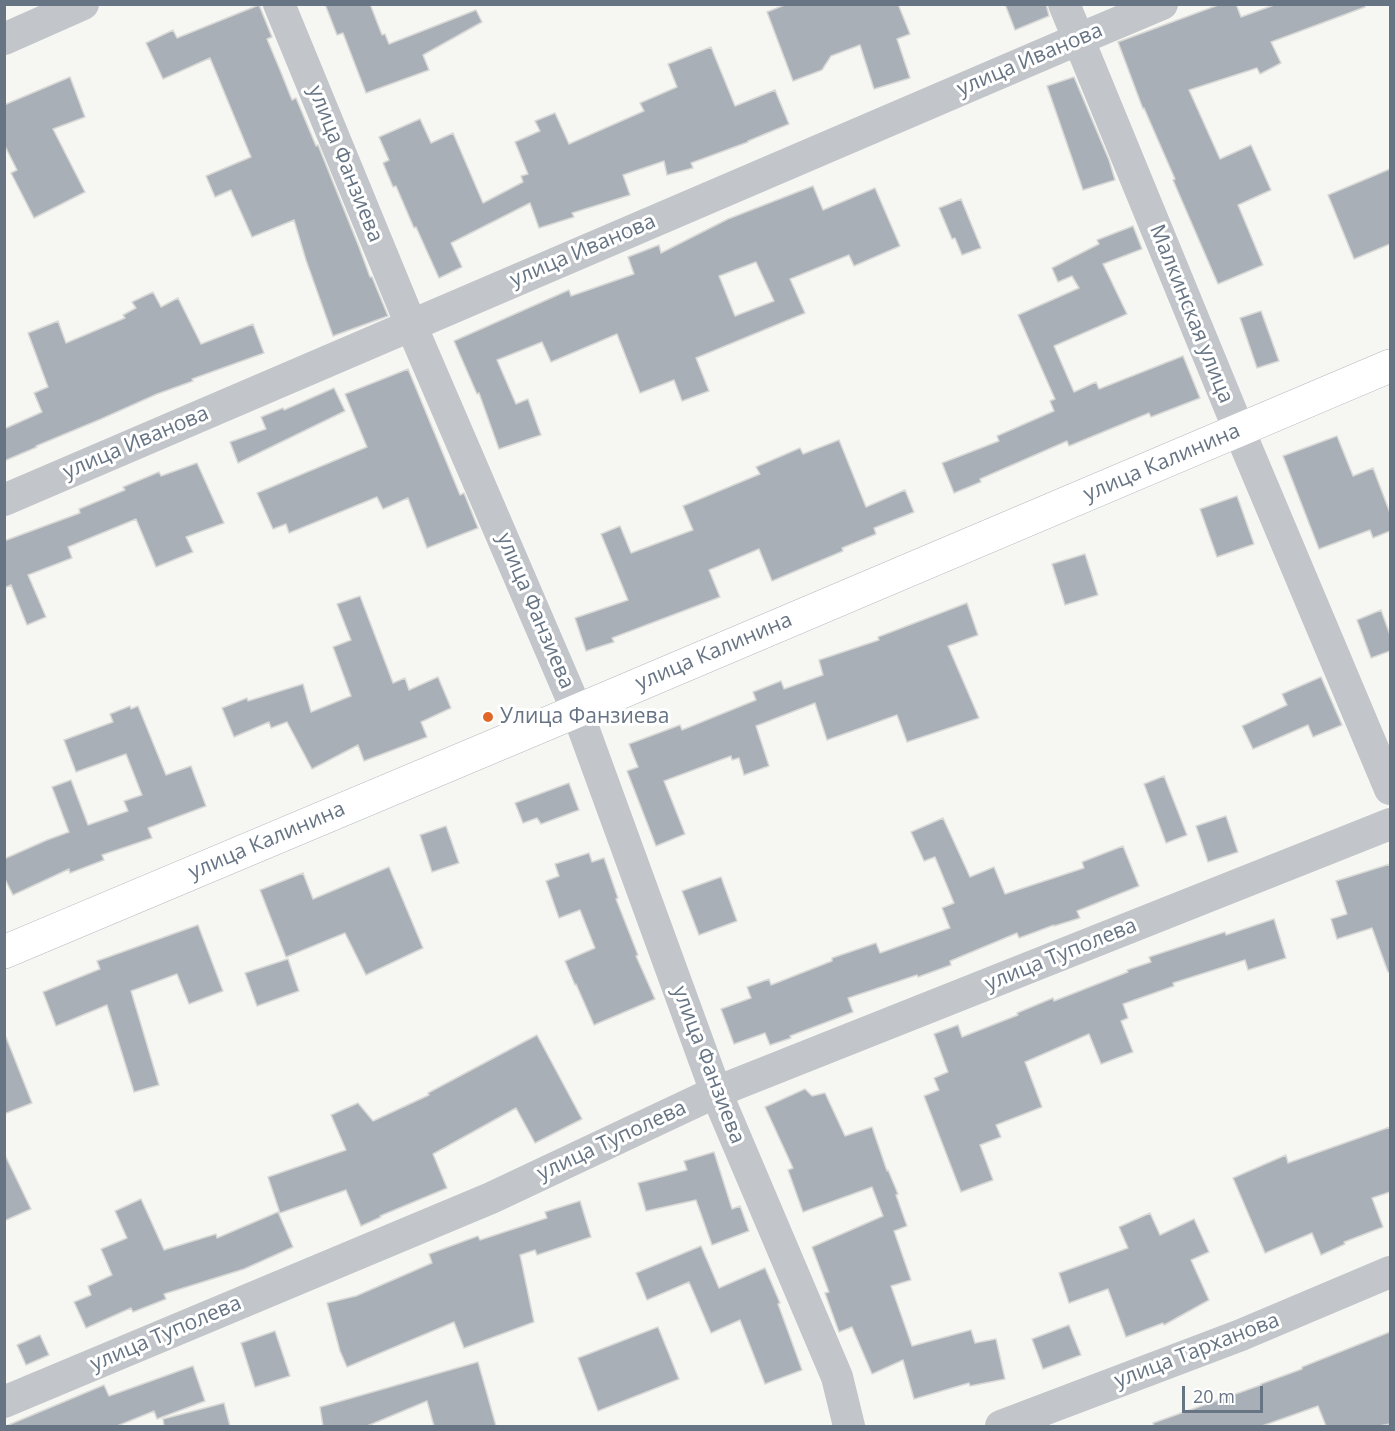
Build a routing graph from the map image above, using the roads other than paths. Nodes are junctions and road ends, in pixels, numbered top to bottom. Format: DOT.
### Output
graph roads {
  1 [pos="83,4"];
  2 [pos="279,4"];
  3 [pos="1064,4"];
  4 [pos="1162,4"];
  5 [pos="4,39"];
  6 [pos="1078,39"];
  7 [pos="411,325"];
  8 [pos="1390,366"];
  9 [pos="1239,430"];
  10 [pos="4,500"];
  11 [pos="578,711"];
  12 [pos="1390,789"];
  13 [pos="1390,824"];
  14 [pos="4,952"];
  15 [pos="716,1092"];
  16 [pos="1390,1272"];
  17 [pos="4,1402"];
  18 [pos="849,1426"];
  19 [pos="1001,1426"];
  1 -- 5 [label="street"];
  2 -- 7 [label="street, улица Фанзиева"];
  3 -- 6 [label="street, Малкинская улица"];
  4 -- 6 [label="street, улица Иванова"];
  6 -- 7 [label="street, улица Иванова"];
  6 -- 9 [label="street, Малкинская улица"];
  7 -- 10 [label="street, улица Иванова"];
  7 -- 11 [label="street, улица Фанзиева"];
  8 -- 9 [label="street, улица Калинина"];
  9 -- 11 [label="street, улица Калинина"];
  9 -- 12 [label="street, Малкинская улица"];
  11 -- 14 [label="street, улица Калинина"];
  11 -- 15 [label="street, улица Фанзиева"];
  13 -- 15 [label="street, улица Туполева"];
  15 -- 17 [label="street, улица Туполева"];
  15 -- 18 [label="street, улица Фанзиева"];
  16 -- 19 [label="street, улица Тарханова"];
}
